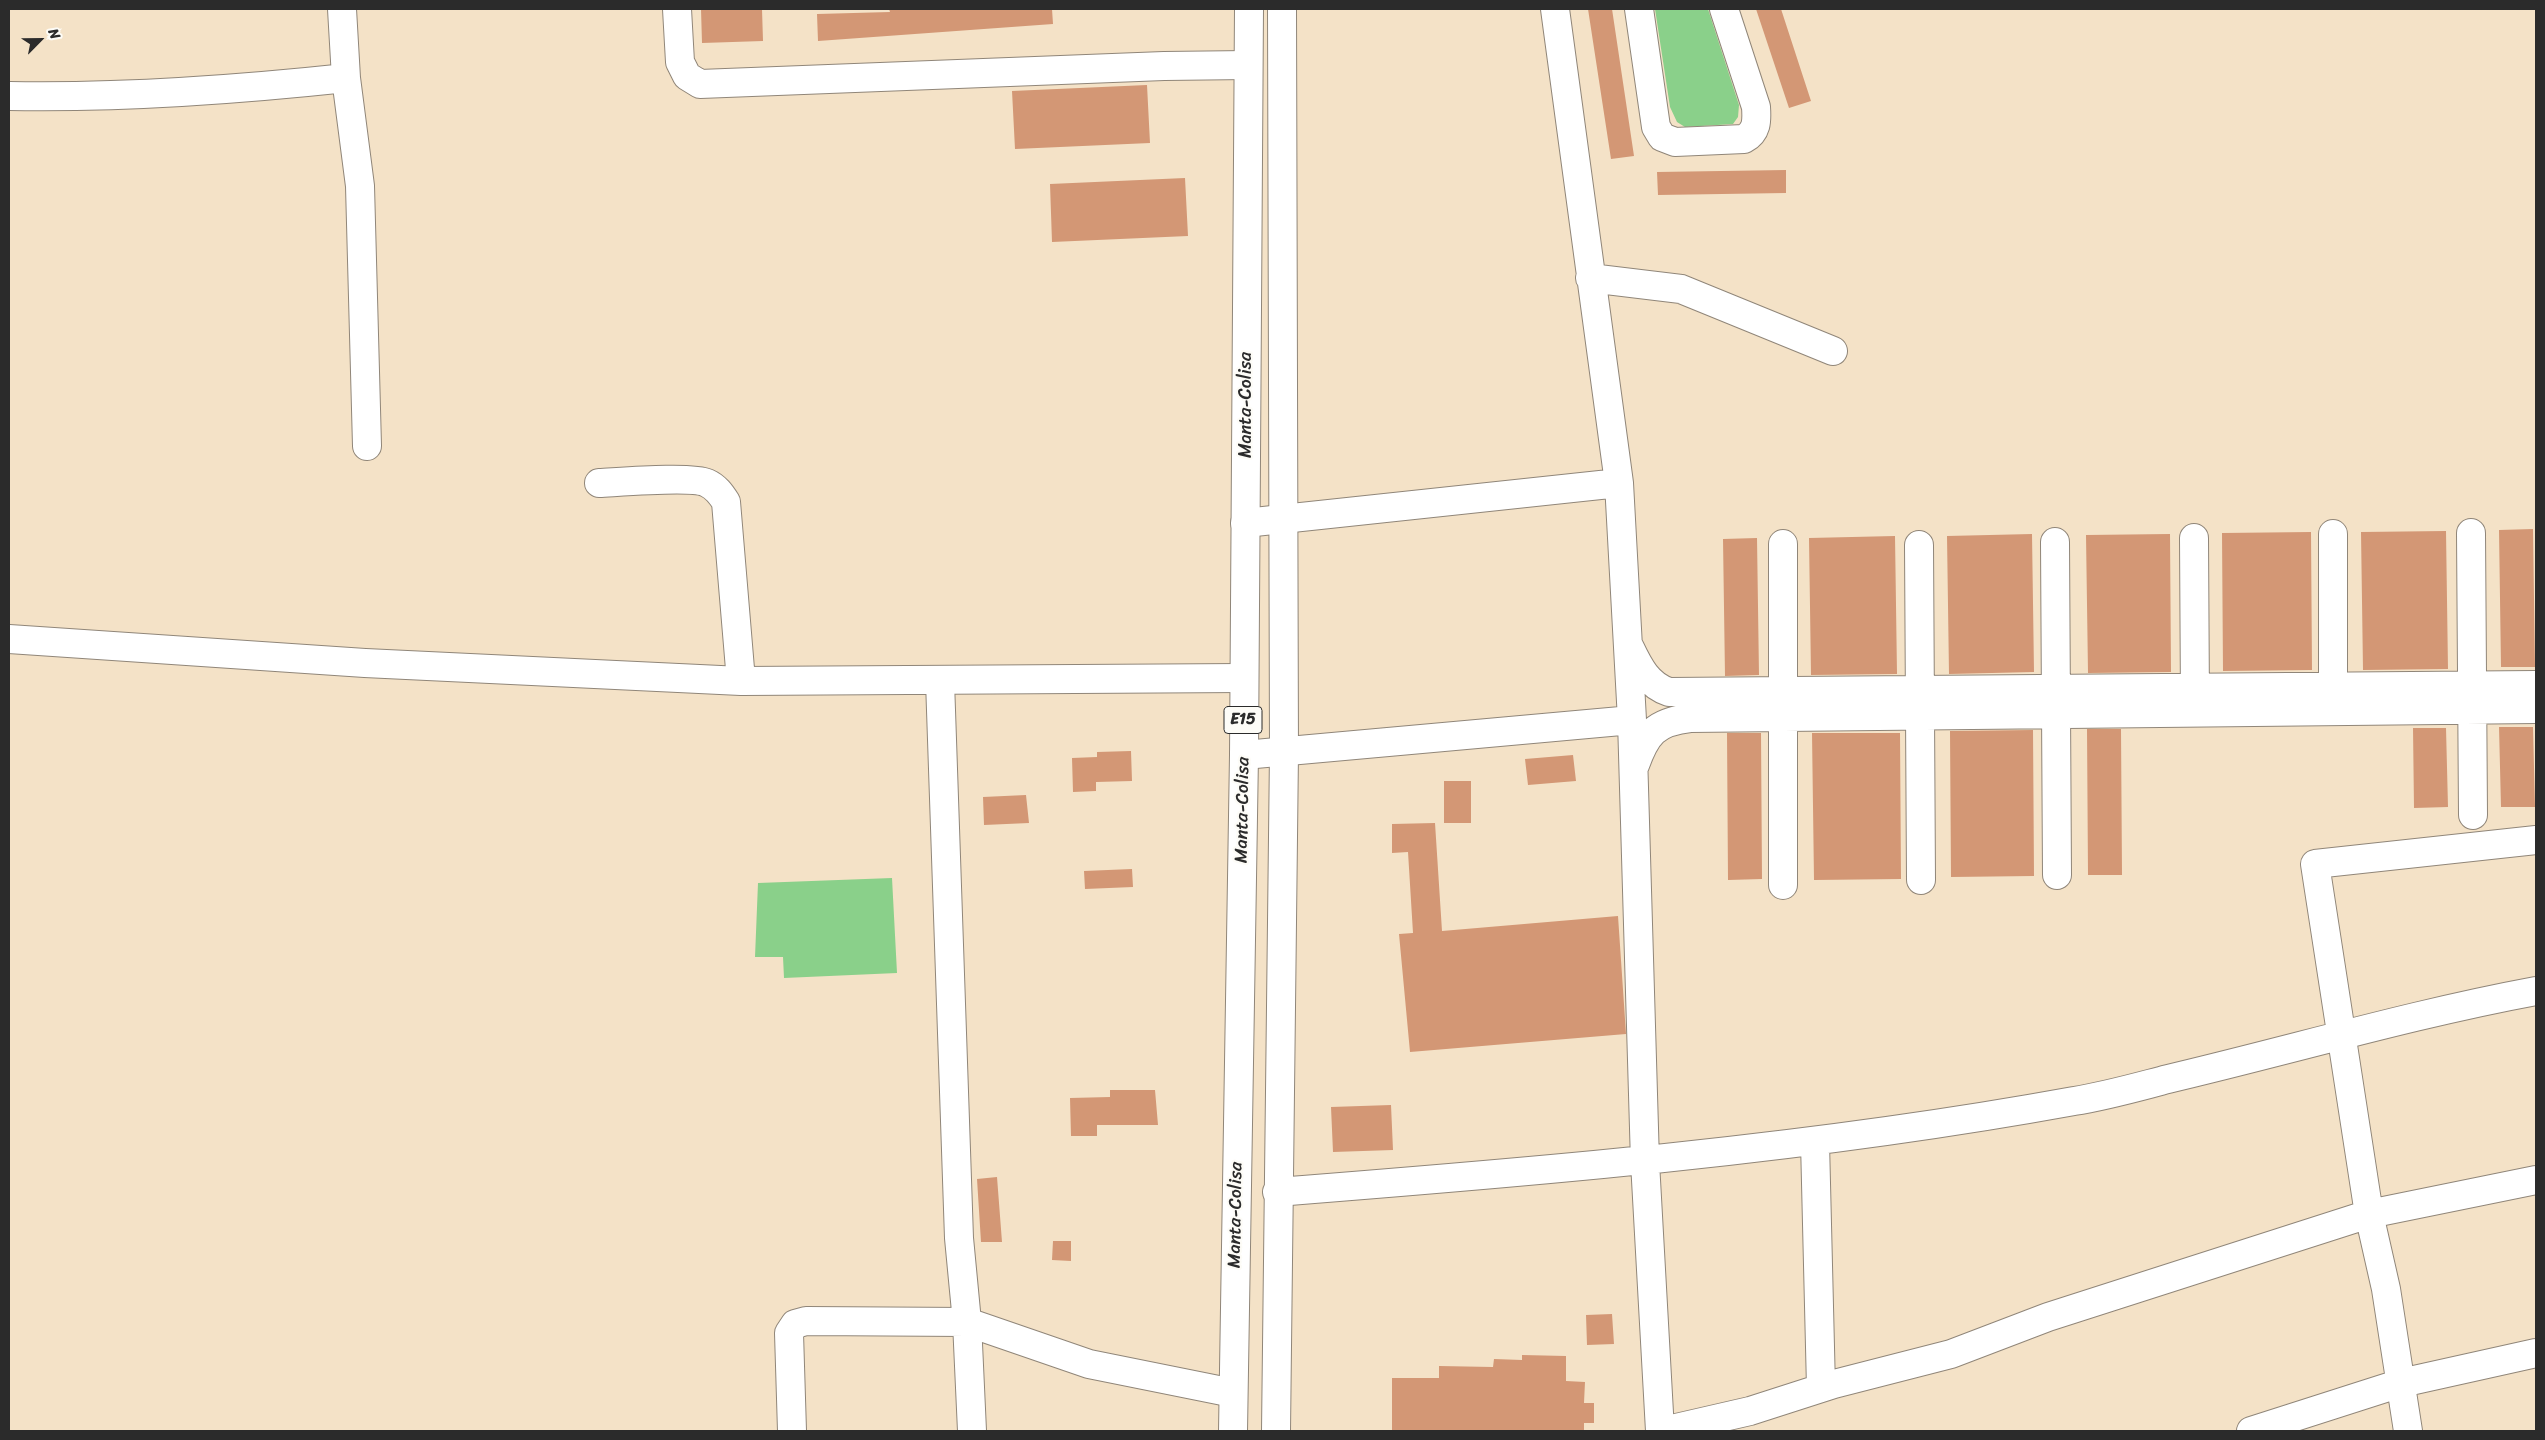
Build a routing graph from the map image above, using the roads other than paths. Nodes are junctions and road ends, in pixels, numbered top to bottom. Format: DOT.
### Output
graph roads {
  1 [pos="342,9"];
  2 [pos="677,9"];
  3 [pos="1282,9"];
  4 [pos="1554,9"];
  5 [pos="1638,9"];
  6 [pos="1724,9"];
  7 [pos="1246,10"];
  8 [pos="1248,65"];
  9 [pos="346,78"];
  10 [pos="9,96"];
  11 [pos="1590,278"];
  12 [pos="1833,351"];
  13 [pos="367,446"];
  14 [pos="599,483"];
  15 [pos="1619,483"];
  16 [pos="1284,519"];
  17 [pos="1245,523"];
  18 [pos="2471,533"];
  19 [pos="2333,534"];
  20 [pos="2194,538"];
  21 [pos="2056,542"];
  22 [pos="1783,544"];
  23 [pos="1919,545"];
  24 [pos="9,639"];
  25 [pos="1628,644"];
  26 [pos="1243,678"];
  27 [pos="741,681"];
  28 [pos="940,681"];
  29 [pos="2536,685"];
  30 [pos="2471,697"];
  31 [pos="2333,698"];
  32 [pos="2195,699"];
  33 [pos="2057,702"];
  34 [pos="1919,704"];
  35 [pos="1695,705"];
  36 [pos="1784,705"];
  37 [pos="2536,709"];
  38 [pos="1632,720"];
  39 [pos="1284,752"];
  40 [pos="1244,755"];
  41 [pos="1634,769"];
  42 [pos="2473,815"];
  43 [pos="2536,840"];
  44 [pos="2057,875"];
  45 [pos="1921,880"];
  46 [pos="1783,885"];
  47 [pos="2536,990"];
  48 [pos="2342,1035"];
  49 [pos="1815,1142"];
  50 [pos="1645,1162"];
  51 [pos="2536,1180"];
  52 [pos="1277,1192"];
  53 [pos="2369,1214"];
  54 [pos="967,1322"];
  55 [pos="2536,1353"];
  56 [pos="2400,1383"];
  57 [pos="1821,1388"];
  58 [pos="1233,1393"];
  59 [pos="792,1431"];
  60 [pos="972,1431"];
  61 [pos="1233,1431"];
  62 [pos="1276,1431"];
  63 [pos="1662,1431"];
  64 [pos="2251,1431"];
  65 [pos="2408,1431"];
  1 -- 9 [label="main road"];
  2 -- 8 [label="main road"];
  3 -- 16 [label="main road, E15"];
  4 -- 11 [label="main road"];
  5 -- 6 [label="main road"];
  7 -- 8 [label="main road, Manta-Colisa / E15"];
  8 -- 17 [label="main road, Manta-Colisa / E15"];
  9 -- 10 [label="main road"];
  9 -- 13 [label="main road"];
  11 -- 12 [label="main road"];
  11 -- 15 [label="main road"];
  14 -- 27 [label="main road"];
  15 -- 16 [label="main road"];
  15 -- 25 [label="main road"];
  16 -- 17 [label="main road"];
  16 -- 39 [label="main road, E15"];
  17 -- 26 [label="main road, Manta-Colisa / E15"];
  18 -- 30 [label="main road"];
  19 -- 31 [label="main road"];
  20 -- 32 [label="main road"];
  21 -- 33 [label="main road"];
  22 -- 36 [label="main road"];
  23 -- 34 [label="main road"];
  24 -- 27 [label="main road"];
  25 -- 35 [label="main road"];
  25 -- 38 [label="main road"];
  26 -- 28 [label="main road"];
  26 -- 40 [label="main road, Manta-Colisa / E15"];
  27 -- 28 [label="main road"];
  28 -- 54 [label="main road"];
  29 -- 30 [label="main road"];
  30 -- 31 [label="main road"];
  30 -- 37 [label="main road"];
  30 -- 42 [label="main road"];
  31 -- 32 [label="main road"];
  32 -- 33 [label="main road"];
  33 -- 34 [label="main road"];
  33 -- 44 [label="main road"];
  34 -- 36 [label="main road"];
  34 -- 45 [label="main road"];
  35 -- 36 [label="main road"];
  35 -- 41 [label="main road"];
  36 -- 46 [label="main road"];
  38 -- 39 [label="main road"];
  38 -- 41 [label="main road"];
  39 -- 40 [label="main road"];
  39 -- 52 [label="main road, E15"];
  40 -- 58 [label="main road, Manta-Colisa / E15"];
  41 -- 50 [label="main road"];
  43 -- 48 [label="main road"];
  47 -- 48 [label="main road"];
  48 -- 49 [label="main road"];
  48 -- 53 [label="main road"];
  49 -- 50 [label="main road"];
  49 -- 57 [label="main road"];
  50 -- 52 [label="main road"];
  50 -- 63 [label="main road"];
  51 -- 53 [label="main road"];
  52 -- 62 [label="main road, E15"];
  53 -- 56 [label="main road"];
  53 -- 57 [label="main road"];
  54 -- 58 [label="main road"];
  54 -- 59 [label="main road"];
  54 -- 60 [label="main road"];
  55 -- 56 [label="main road"];
  56 -- 64 [label="main road"];
  56 -- 65 [label="main road"];
  57 -- 63 [label="main road"];
  58 -- 61 [label="main road, Manta-Colisa / E15"];
}
